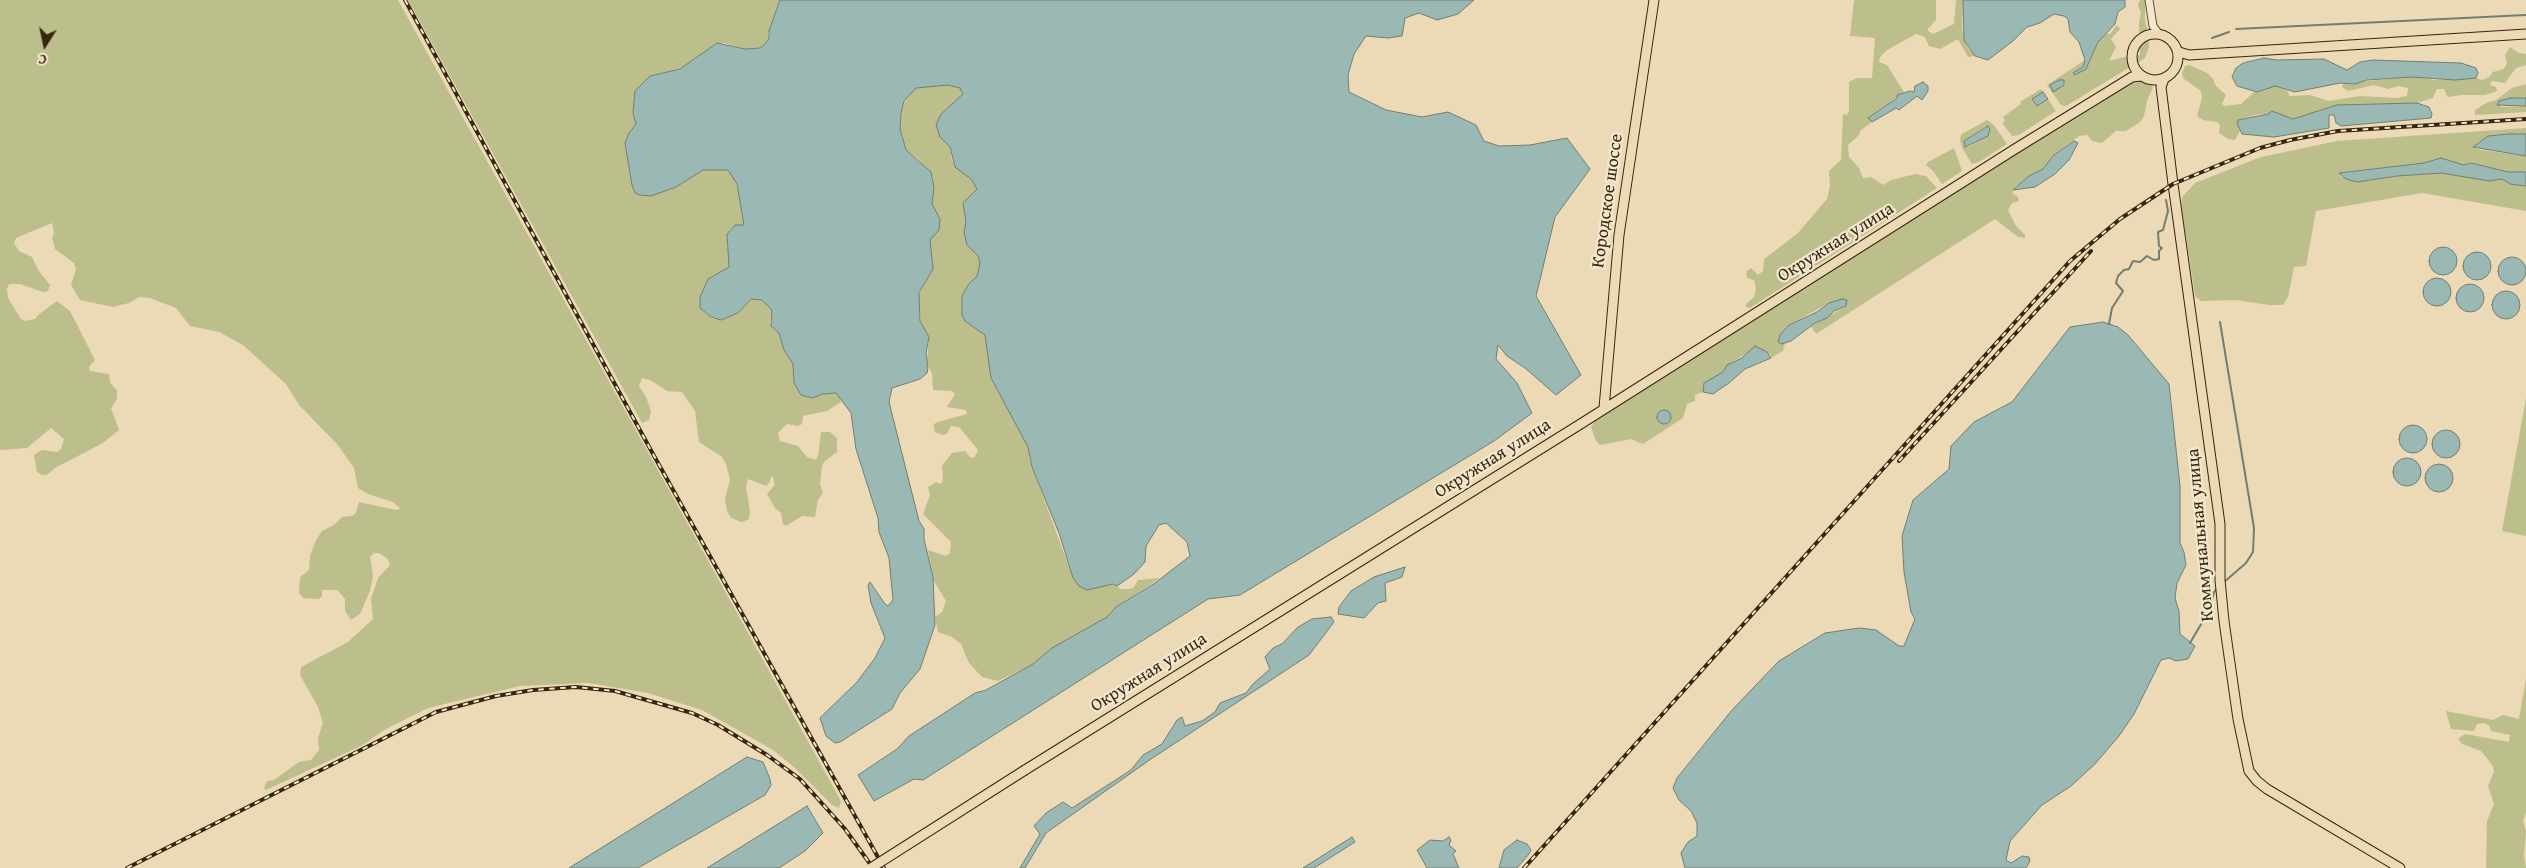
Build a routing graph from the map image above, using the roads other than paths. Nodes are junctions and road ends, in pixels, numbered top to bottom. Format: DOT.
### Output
graph roads {
  1 [pos="1654,0"];
  2 [pos="2149,0"];
  3 [pos="2154,31"];
  4 [pos="2526,34"];
  5 [pos="2179,56"];
  6 [pos="2137,74"];
  7 [pos="2160,82"];
  8 [pos="1604,408"];
  9 [pos="871,868"];
  10 [pos="2400,868"];
  1 -- 8 [label="main road, Кородское шоссе"];
  2 -- 3 [label="street"];
  3 -- 5 [label="main road"];
  3 -- 6 [label="main road"];
  4 -- 5 [label="main road"];
  5 -- 7 [label="main road"];
  6 -- 7 [label="main road"];
  6 -- 8 [label="main road, Окружная улица"];
  7 -- 10 [label="main road, Коммунальная улица"];
  8 -- 9 [label="main road, Окружная улица, bridge"];
}
